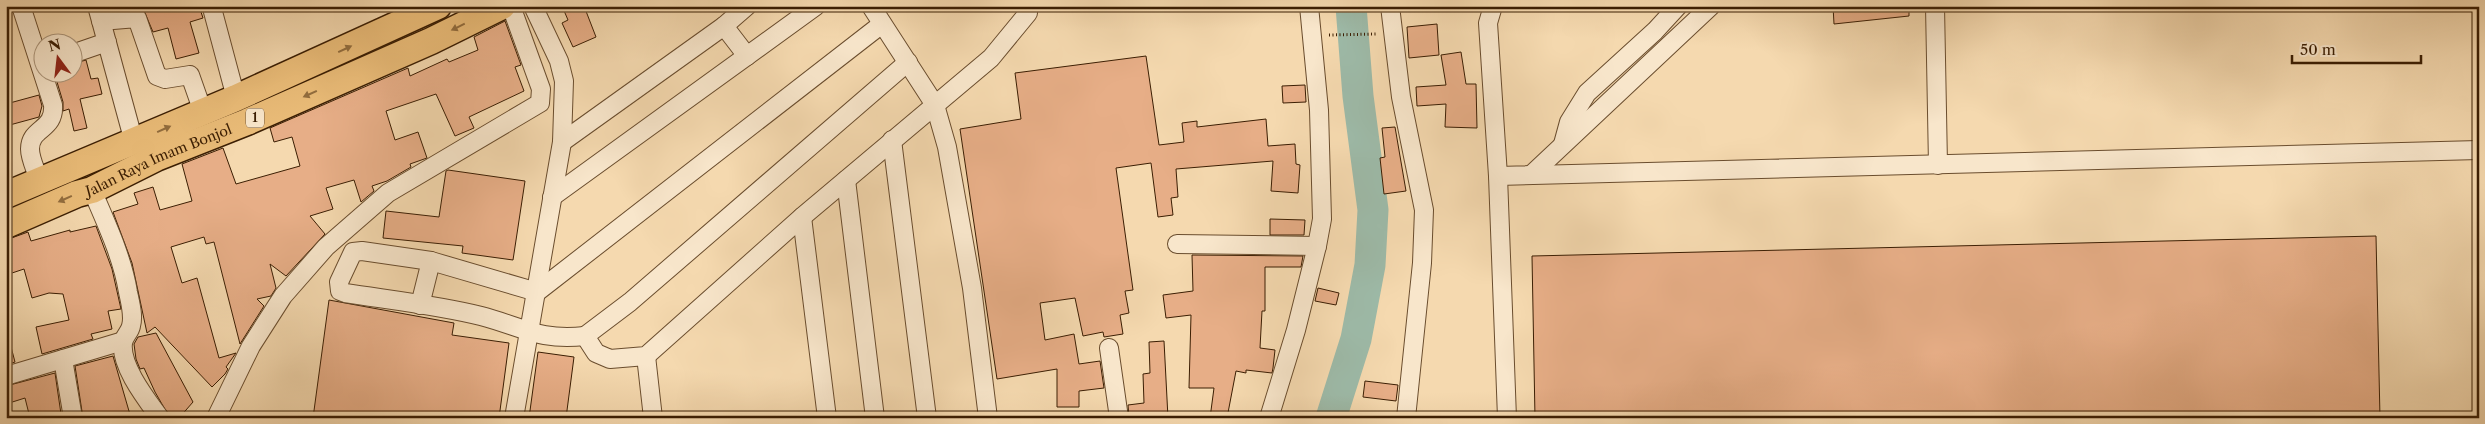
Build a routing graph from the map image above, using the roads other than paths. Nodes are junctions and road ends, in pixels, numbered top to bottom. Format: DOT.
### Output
graph roads {
  1 [pos="20,6"];
  2 [pos="438,6"];
  3 [pos="502,6"];
  4 [pos="511,6"];
  5 [pos="533,6"];
  6 [pos="747,6"];
  7 [pos="816,6"];
  8 [pos="871,6"];
  9 [pos="1309,6"];
  10 [pos="1390,6"];
  11 [pos="1492,6"];
  12 [pos="1678,6"];
  13 [pos="1711,6"];
  14 [pos="1935,6"];
  15 [pos="212,8"];
  16 [pos="1028,13"];
  17 [pos="99,14"];
  18 [pos="882,24"];
  19 [pos="724,26"];
  20 [pos="32,39"];
  21 [pos="107,42"];
  22 [pos="82,51"];
  23 [pos="747,56"];
  24 [pos="908,62"];
  25 [pos="46,82"];
  26 [pos="236,98"];
  27 [pos="935,105"];
  28 [pos="203,112"];
  29 [pos="892,140"];
  30 [pos="134,142"];
  31 [pos="562,142"];
  32 [pos="1563,144"];
  33 [pos="2479,150"];
  34 [pos="1938,164"];
  35 [pos="1531,175"];
  36 [pos="1498,176"];
  37 [pos="39,180"];
  38 [pos="846,180"];
  39 [pos="92,190"];
  40 [pos="6,195"];
  41 [pos="552,197"];
  42 [pos="802,217"];
  43 [pos="6,225"];
  44 [pos="1176,244"];
  45 [pos="1317,246"];
  46 [pos="431,261"];
  47 [pos="537,292"];
  48 [pos="420,305"];
  49 [pos="528,332"];
  50 [pos="585,336"];
  51 [pos="123,341"];
  52 [pos="1109,348"];
  53 [pos="646,356"];
  54 [pos="63,359"];
  55 [pos="6,376"];
  56 [pos="73,418"];
  57 [pos="160,418"];
  58 [pos="216,418"];
  59 [pos="514,418"];
  60 [pos="653,418"];
  61 [pos="827,418"];
  62 [pos="876,418"];
  63 [pos="927,418"];
  64 [pos="988,418"];
  65 [pos="1119,418"];
  66 [pos="1269,418"];
  67 [pos="1406,418"];
  68 [pos="1507,418"];
  1 -- 20 [label="street"];
  26 -- 2 [label="highway, Jalan Raya Imam Bonjol / 1, one-way"];
  3 -- 39 [label="highway, Jalan Raya Imam Bonjol / 1, one-way"];
  4 -- 58 [label="street"];
  5 -- 31 [label="street"];
  6 -- 19 [label="street"];
  7 -- 23 [label="street"];
  8 -- 18 [label="street"];
  9 -- 45 [label="street"];
  10 -- 67 [label="street"];
  11 -- 36 [label="street"];
  12 -- 32 [label="street"];
  13 -- 32 [label="street"];
  14 -- 34 [label="street"];
  15 -- 26 [label="street"];
  16 -- 27 [label="street"];
  17 -- 21 [label="street"];
  17 -- 28 [label="street"];
  18 -- 24 [label="street"];
  18 -- 47 [label="street"];
  19 -- 23 [label="street"];
  19 -- 31 [label="street"];
  21 -- 22 [label="street"];
  21 -- 30 [label="street"];
  23 -- 41 [label="street"];
  24 -- 27 [label="street"];
  24 -- 50 [label="street"];
  25 -- 37 [label="street"];
  26 -- 28 [label="highway, Jalan Raya Imam Bonjol / 1"];
  27 -- 29 [label="street"];
  27 -- 64 [label="street"];
  30 -- 28 [label="highway, Jalan Raya Imam Bonjol / 1, one-way"];
  29 -- 38 [label="street"];
  29 -- 63 [label="street"];
  30 -- 37 [label="highway, Jalan Raya Imam Bonjol / 1"];
  31 -- 41 [label="street"];
  32 -- 35 [label="street"];
  33 -- 34 [label="street"];
  34 -- 35 [label="street"];
  35 -- 36 [label="street"];
  36 -- 68 [label="street"];
  37 -- 40 [label="highway, Jalan Raya Imam Bonjol / 1"];
  38 -- 42 [label="street"];
  38 -- 62 [label="street"];
  39 -- 43 [label="highway, Jalan Raya Imam Bonjol / 1, one-way"];
  39 -- 51 [label="street"];
  41 -- 47 [label="street"];
  42 -- 53 [label="street"];
  42 -- 61 [label="street"];
  44 -- 45 [label="street"];
  45 -- 66 [label="street"];
  46 -- 47 [label="street"];
  46 -- 48 [label="street"];
  46 -- 48 [label="street"];
  47 -- 49 [label="street"];
  48 -- 49 [label="street"];
  49 -- 50 [label="street"];
  49 -- 59 [label="street"];
  50 -- 53 [label="street"];
  51 -- 54 [label="street"];
  51 -- 57 [label="street"];
  52 -- 65 [label="street"];
  53 -- 60 [label="street"];
  54 -- 55 [label="street"];
  54 -- 56 [label="street"];
}
